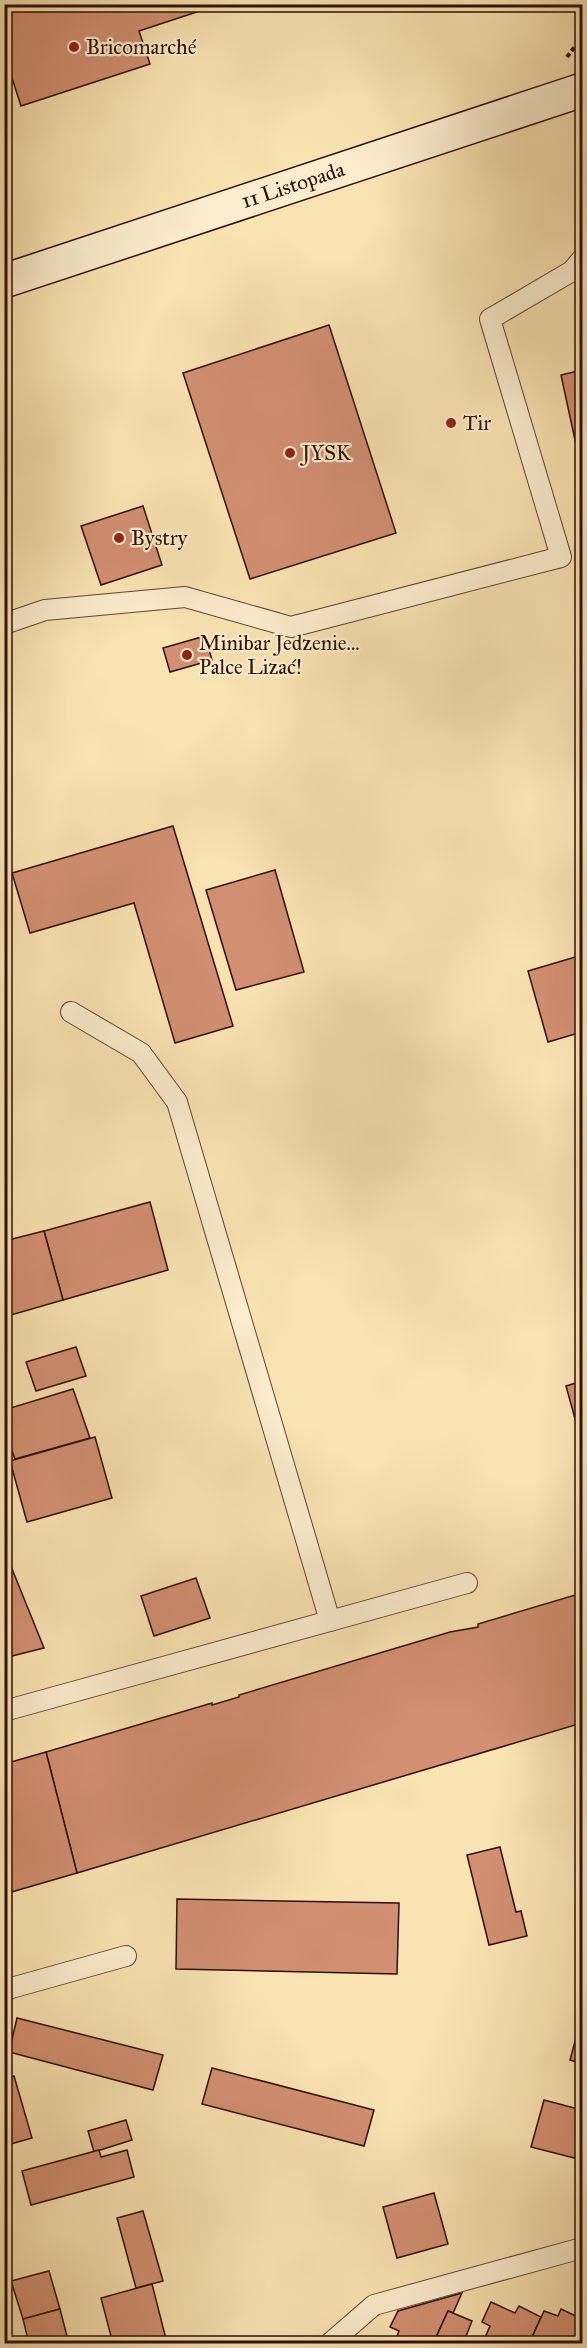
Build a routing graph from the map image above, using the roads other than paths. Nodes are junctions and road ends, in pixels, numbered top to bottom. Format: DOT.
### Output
graph roads {
  1 [pos="582,90"];
  2 [pos="582,259"];
  3 [pos="4,281"];
  4 [pos="4,624"];
  5 [pos="71,1012"];
  6 [pos="467,1583"];
  7 [pos="330,1621"];
  8 [pos="4,1711"];
  9 [pos="126,1956"];
  10 [pos="4,1990"];
  11 [pos="582,2248"];
  12 [pos="329,2343"];
  1 -- 3 [label="main road, 11 Listopada"];
  2 -- 4 [label="lane"];
  5 -- 7 [label="lane"];
  6 -- 7 [label="lane"];
  7 -- 8 [label="lane"];
  9 -- 10 [label="lane"];
  11 -- 12 [label="lane"];
}
